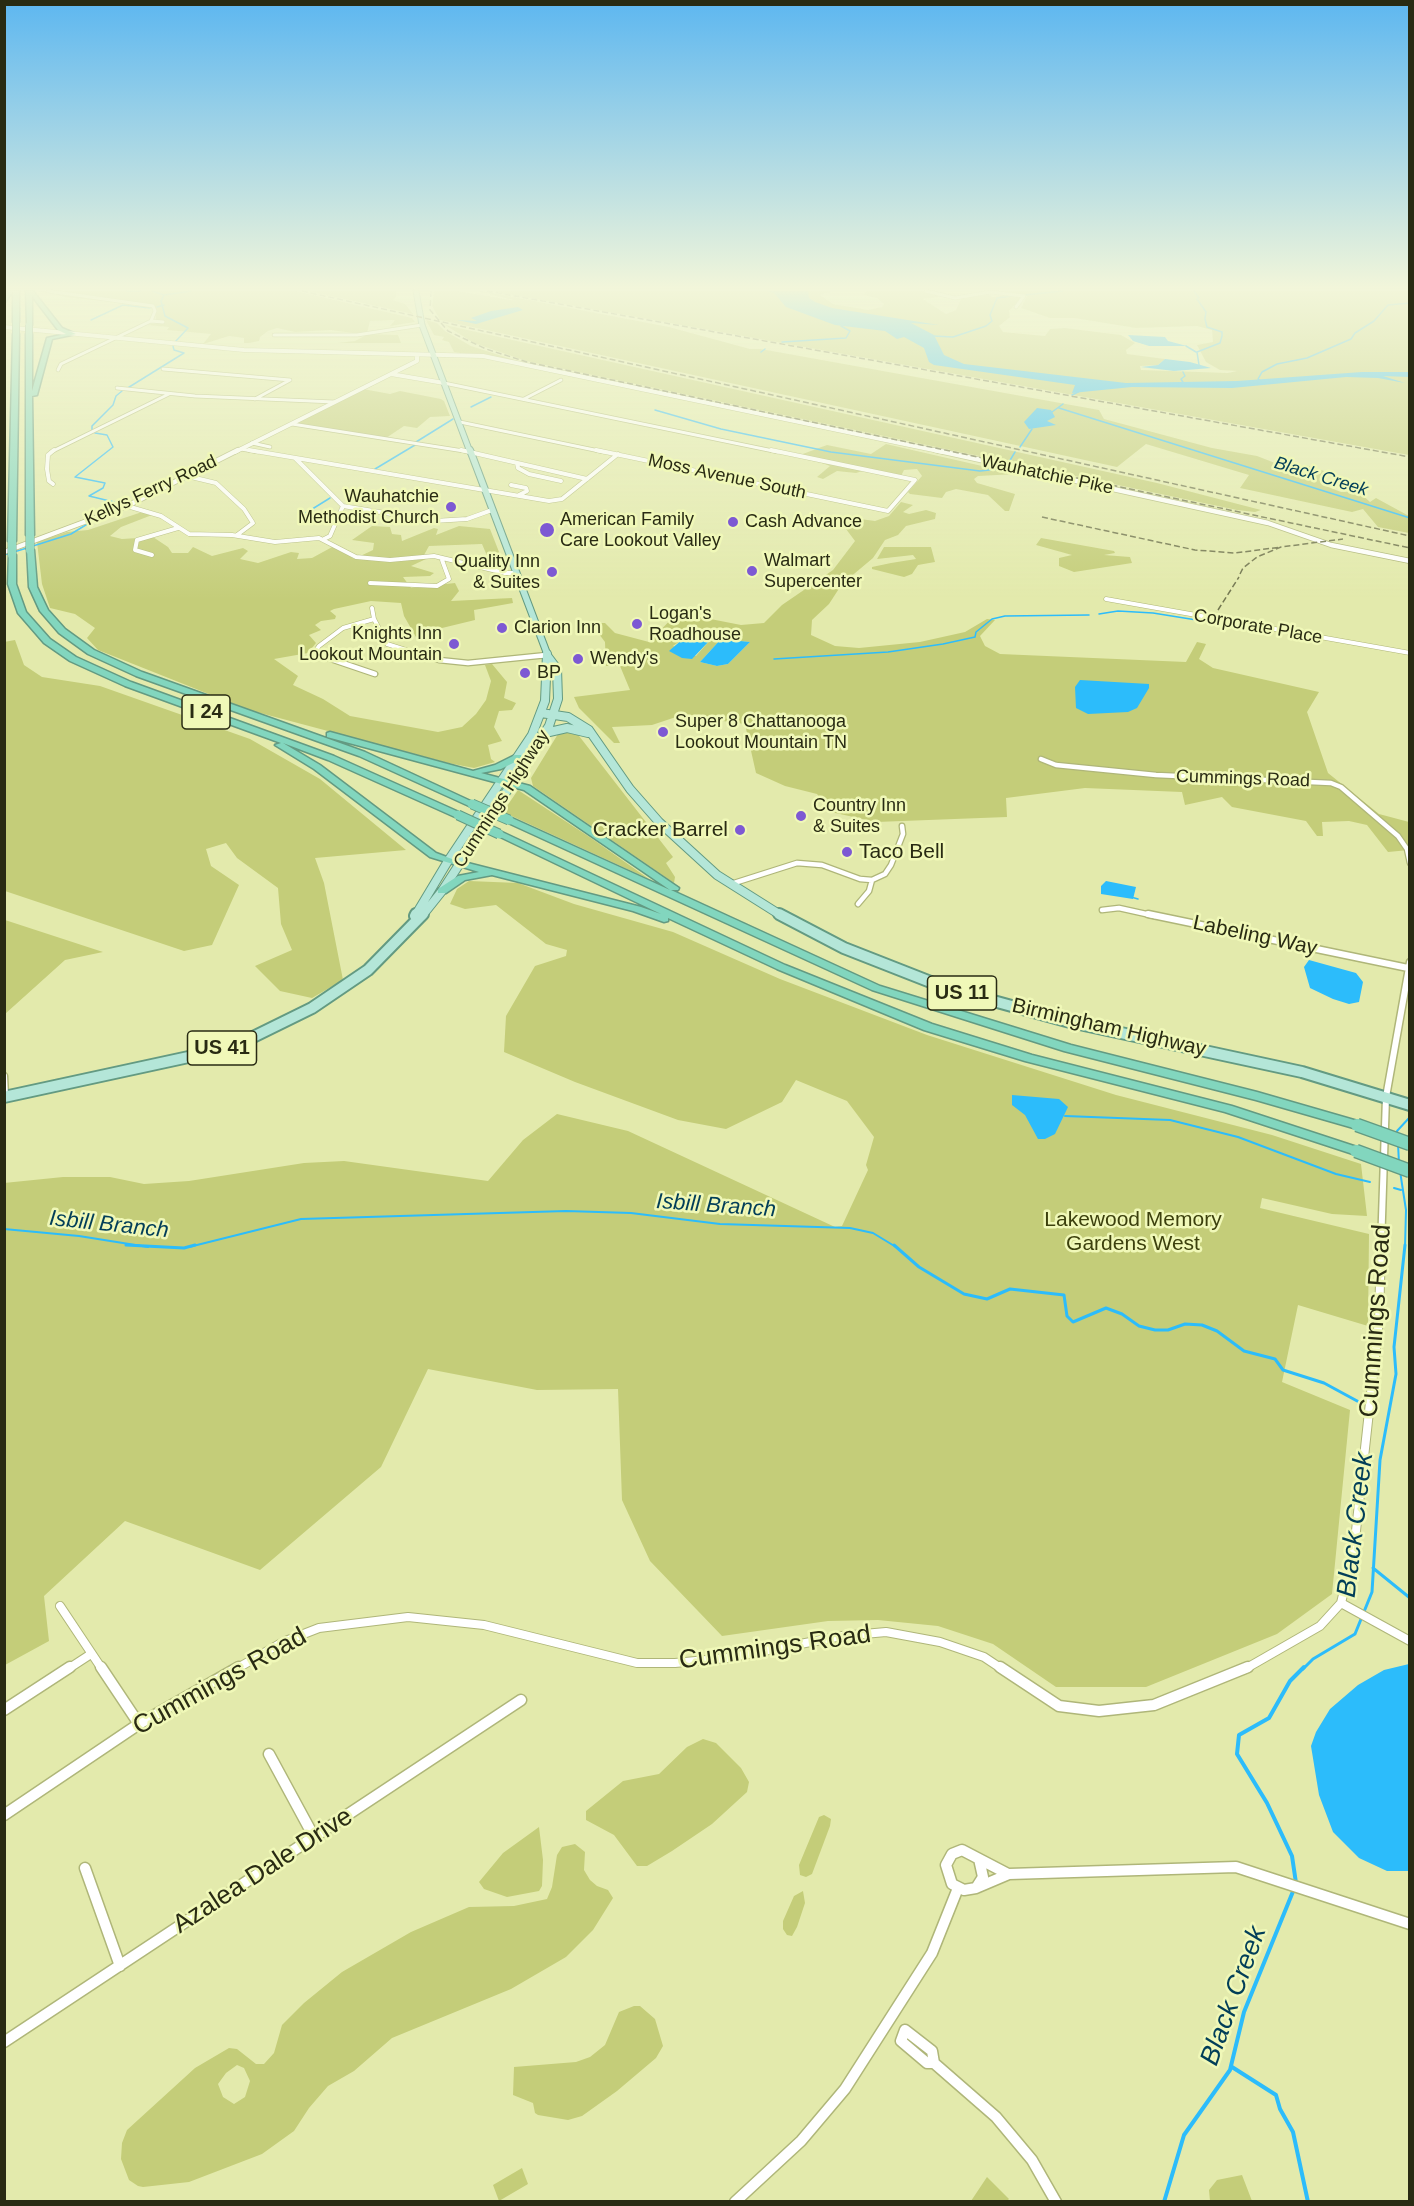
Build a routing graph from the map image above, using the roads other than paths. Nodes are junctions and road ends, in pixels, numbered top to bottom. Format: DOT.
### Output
graph roads {
  1 [pos="14,394"];
  2 [pos="30,394"];
  3 [pos="34,394"];
  4 [pos="170,394"];
  5 [pos="264,394"];
  6 [pos="350,394"];
  7 [pos="448,394"];
  8 [pos="494,394"];
  9 [pos="535,394"];
  10 [pos="665,394"];
  11 [pos="255,399"];
  12 [pos="524,400"];
  13 [pos="334,402"];
  14 [pos="30,411"];
  15 [pos="460,422"];
  16 [pos="292,424"];
  17 [pos="252,443"];
  18 [pos="270,447"];
  19 [pos="241,448"];
  20 [pos="471,453"];
  21 [pos="618,454"];
  22 [pos="295,459"];
  23 [pos="517,463"];
  24 [pos="187,476"];
  25 [pos="587,479"];
  26 [pos="561,481"];
  27 [pos="53,484"];
  28 [pos="511,484"];
  29 [pos="485,490"];
  30 [pos="519,495"];
  31 [pos="127,506"];
  32 [pos="343,506"];
  33 [pos="492,510"];
  34 [pos="178,528"];
  35 [pos="237,536"];
  36 [pos="324,539"];
  37 [pos="8,553"];
  38 [pos="152,555"];
  39 [pos="442,560"];
  40 [pos="1410,561"];
  41 [pos="516,573"];
  42 [pos="370,583"];
  43 [pos="1106,599"];
  44 [pos="372,608"];
  45 [pos="374,619"];
  46 [pos="1410,653"];
  47 [pos="547,656"];
  48 [pos="375,674"];
  49 [pos="558,694"];
  50 [pos="240,710"];
  51 [pos="541,713"];
  52 [pos="554,714"];
  53 [pos="235,722"];
  54 [pos="581,724"];
  55 [pos="545,733"];
  56 [pos="592,735"];
  57 [pos="518,757"];
  58 [pos="1041,759"];
  59 [pos="462,770"];
  60 [pos="503,781"];
  61 [pos="516,783"];
  62 [pos="902,826"];
  63 [pos="448,861"];
  64 [pos="1410,863"];
  65 [pos="462,864"];
  66 [pos="501,873"];
  67 [pos="872,880"];
  68 [pos="731,884"];
  69 [pos="442,891"];
  70 [pos="858,904"];
  71 [pos="705,908"];
  72 [pos="1102,910"];
  73 [pos="408,930"];
  74 [pos="723,940"];
  75 [pos="1409,965"];
  76 [pos="4,1076"];
  77 [pos="5,1096"];
  78 [pos="1386,1097"];
  79 [pos="1410,1105"];
  80 [pos="1410,1144"];
  81 [pos="1410,1171"];
  82 [pos="1341,1603"];
  83 [pos="60,1606"];
  84 [pos="1410,1641"];
  85 [pos="91,1654"];
  86 [pos="521,1700"];
  87 [pos="4,1710"];
  88 [pos="139,1724"];
  89 [pos="269,1754"];
  90 [pos="4,1815"];
  91 [pos="314,1837"];
  92 [pos="979,1859"];
  93 [pos="85,1868"];
  94 [pos="1009,1874"];
  95 [pos="976,1887"];
  96 [pos="958,1888"];
  97 [pos="1410,1924"];
  98 [pos="120,1965"];
  99 [pos="4,2042"];
  100 [pos="934,2063"];
  101 [pos="735,2202"];
  102 [pos="1056,2202"];
  1 -- 37 [label="highway, I 24, bridge"];
  2 -- 14 [label="highway, I 24, bridge"];
  3 -- 14 [label="highway"];
  4 -- 11 [label="street"];
  4 -- 27 [label="street"];
  5 -- 11 [label="street"];
  6 -- 13 [label="street, Kellys Ferry Road"];
  7 -- 15 [label="main road, Cummings Highway"];
  8 -- 12 [label="street"];
  9 -- 12 [label="street"];
  10 -- 40 [label="street, Wauhatchie Pike"];
  11 -- 13 [label="street"];
  12 -- 21 [label="street, Moss Avenue South"];
  13 -- 16 [label="street, Kellys Ferry Road"];
  14 -- 50 [label="highway, I 24, bridge"];
  15 -- 20 [label="main road, Cummings Highway"];
  15 -- 21 [label="street, Moss Avenue South"];
  16 -- 17 [label="street, Kellys Ferry Road"];
  16 -- 20 [label="street"];
  17 -- 18 [label="street"];
  17 -- 19 [label="street, Kellys Ferry Road"];
  19 -- 22 [label="street"];
  19 -- 24 [label="street, Kellys Ferry Road"];
  20 -- 23 [label="street"];
  20 -- 29 [label="main road, Cummings Highway"];
  21 -- 25 [label="street"];
  22 -- 29 [label="street"];
  22 -- 32 [label="street"];
  23 -- 25 [label="street"];
  23 -- 26 [label="street"];
  24 -- 31 [label="street, Kellys Ferry Road"];
  24 -- 35 [label="street"];
  25 -- 30 [label="street"];
  28 -- 30 [label="street"];
  29 -- 30 [label="street"];
  29 -- 33 [label="main road, Cummings Highway"];
  31 -- 34 [label="street"];
  31 -- 37 [label="street, Kellys Ferry Road"];
  32 -- 33 [label="street"];
  32 -- 36 [label="street"];
  33 -- 41 [label="main road, Cummings Highway"];
  34 -- 35 [label="street"];
  34 -- 38 [label="street"];
  35 -- 36 [label="street"];
  36 -- 39 [label="street"];
  37 -- 53 [label="highway, I 24"];
  39 -- 41 [label="street"];
  39 -- 42 [label="street"];
  41 -- 47 [label="main road, Cummings Highway"];
  43 -- 46 [label="street, Corporate Place"];
  44 -- 45 [label="street"];
  45 -- 47 [label="street"];
  45 -- 48 [label="street"];
  47 -- 49 [label="main road, Cummings Highway / US 41"];
  47 -- 51 [label="main road, Cummings Highway / US 41"];
  49 -- 52 [label="main road, Cummings Highway / US 41"];
  49 -- 54 [label="main road"];
  50 -- 59 [label="highway"];
  50 -- 71 [label="highway, I 24, bridge"];
  51 -- 52 [label="main road, Birmingham Highway / US 11"];
  51 -- 57 [label="main road, Cummings Highway / US 41"];
  52 -- 54 [label="main road, Birmingham Highway / US 11"];
  52 -- 55 [label="main road, Cummings Highway / US 41"];
  53 -- 63 [label="highway"];
  53 -- 74 [label="highway, I 24, bridge"];
  54 -- 56 [label="main road, Birmingham Highway / US 11"];
  55 -- 56 [label="main road"];
  55 -- 61 [label="main road, Cummings Highway / US 41"];
  56 -- 68 [label="main road, Birmingham Highway / US 11"];
  57 -- 59 [label="highway"];
  57 -- 60 [label="main road, Cummings Highway / US 41"];
  58 -- 64 [label="street, Cummings Road"];
  59 -- 60 [label="highway"];
  60 -- 61 [label="highway"];
  60 -- 63 [label="main road, Cummings Highway / US 41"];
  61 -- 65 [label="main road, Cummings Highway / US 41"];
  61 -- 71 [label="highway"];
  62 -- 67 [label="street"];
  63 -- 65 [label="highway"];
  63 -- 73 [label="main road, Cummings Highway / US 41"];
  65 -- 66 [label="highway"];
  65 -- 69 [label="main road, Cummings Highway / US 41"];
  66 -- 69 [label="highway"];
  66 -- 74 [label="highway"];
  67 -- 68 [label="street"];
  67 -- 70 [label="street"];
  68 -- 78 [label="main road, Birmingham Highway / US 11"];
  69 -- 73 [label="main road, Cummings Highway / US 41"];
  71 -- 80 [label="highway, I 24, bridge"];
  72 -- 75 [label="street, Labeling Way"];
  73 -- 77 [label="main road, Cummings Highway / US 41"];
  74 -- 81 [label="highway, I 24, bridge"];
  75 -- 78 [label="street, Cummings Road"];
  76 -- 77 [label="street"];
  78 -- 79 [label="main road, Birmingham Highway / US 11"];
  78 -- 82 [label="street, Cummings Road"];
  82 -- 84 [label="street"];
  82 -- 88 [label="street, Cummings Road"];
  83 -- 85 [label="street"];
  85 -- 87 [label="street"];
  85 -- 88 [label="street"];
  86 -- 91 [label="street, Azalea Dale Drive"];
  88 -- 90 [label="street, Cummings Road"];
  89 -- 91 [label="street"];
  91 -- 98 [label="street, Azalea Dale Drive"];
  92 -- 94 [label="street"];
  92 -- 95 [label="street"];
  92 -- 96 [label="street"];
  93 -- 98 [label="street"];
  94 -- 95 [label="street"];
  94 -- 97 [label="street"];
  95 -- 96 [label="street"];
  96 -- 101 [label="street"];
  98 -- 99 [label="street, Azalea Dale Drive"];
  100 -- 102 [label="street"];
}
